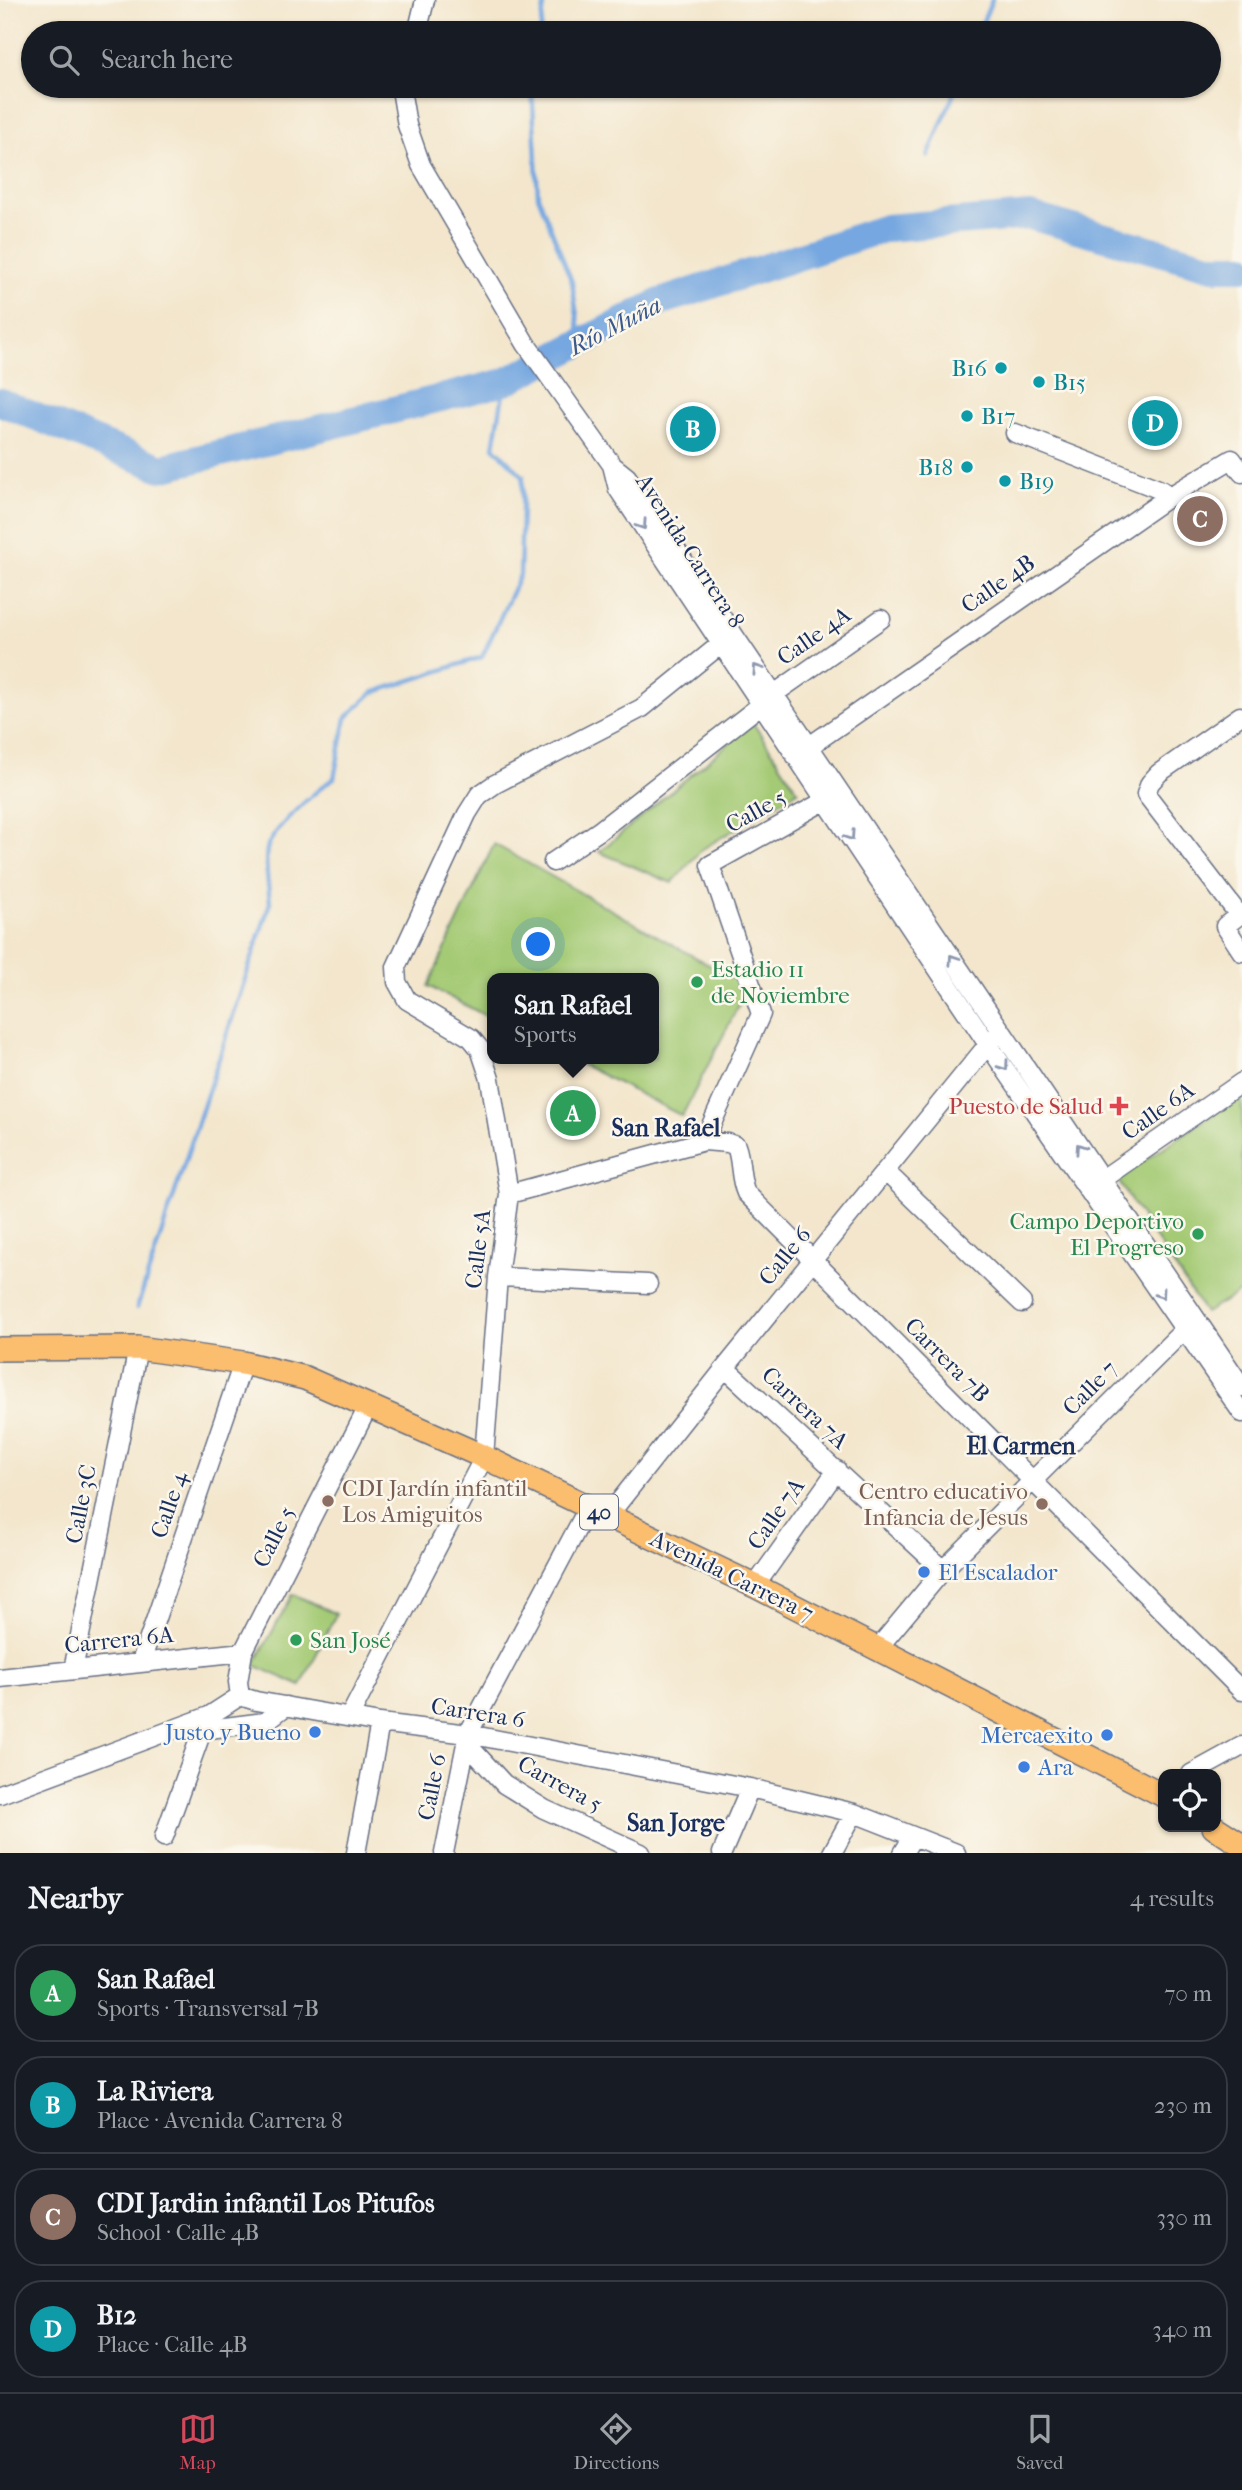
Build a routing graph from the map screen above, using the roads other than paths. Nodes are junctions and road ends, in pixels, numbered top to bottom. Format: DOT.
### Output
graph roads {
  1 [pos="425,0"];
  2 [pos="420,21"];
  3 [pos="402,98"];
  4 [pos="1016,433"];
  5 [pos="612,465"];
  6 [pos="1237,466"];
  7 [pos="1170,496"];
  8 [pos="881,619"];
  9 [pos="721,645"];
  10 [pos="768,699"];
  11 [pos="1240,716"];
  12 [pos="802,750"];
  13 [pos="826,800"];
  14 [pos="553,862"];
  15 [pos="1235,918"];
  16 [pos="1242,952"];
  17 [pos="1002,1030"];
  18 [pos="988,1043"];
  19 [pos="1242,1082"];
  20 [pos="704,1141"];
  21 [pos="885,1171"];
  22 [pos="1101,1180"];
  23 [pos="509,1195"];
  24 [pos="814,1260"];
  25 [pos="498,1277"];
  26 [pos="648,1284"];
  27 [pos="1021,1303"];
  28 [pos="1190,1324"];
  29 [pos="138,1348"];
  30 [pos="0,1349"];
  31 [pos="1235,1360"];
  32 [pos="243,1363"];
  33 [pos="725,1367"];
  34 [pos="1242,1387"];
  35 [pos="369,1405"];
  36 [pos="1242,1413"];
  37 [pos="484,1457"];
  38 [pos="836,1470"];
  39 [pos="1032,1481"];
  40 [pos="598,1512"];
  41 [pos="943,1570"];
  42 [pos="755,1586"];
  43 [pos="878,1648"];
  44 [pos="243,1652"];
  45 [pos="141,1662"];
  46 [pos="73,1670"];
  47 [pos="0,1678"];
  48 [pos="1242,1690"];
  49 [pos="240,1696"];
  50 [pos="286,1706"];
  51 [pos="350,1716"];
  52 [pos="380,1723"];
  53 [pos="467,1739"];
  54 [pos="1242,1746"];
  55 [pos="1200,1769"];
  56 [pos="750,1788"];
  57 [pos="1158,1790"];
  58 [pos="0,1794"];
  59 [pos="854,1813"];
  60 [pos="1221,1832"];
  61 [pos="164,1837"];
  62 [pos="913,1837"];
  63 [pos="1242,1845"];
  64 [pos="356,1853"];
  65 [pos="444,1853"];
  66 [pos="641,1853"];
  67 [pos="722,1853"];
  68 [pos="832,1853"];
  69 [pos="903,1853"];
  70 [pos="956,1853"];
  1 -- 2 [label="street"];
  3 -- 5 [label="street"];
  4 -- 7 [label="street"];
  5 -- 9 [label="street, Avenida Carrera 8, one-way"];
  10 -- 5 [label="street, Avenida Carrera 8, one-way"];
  6 -- 7 [label="street, Calle 4B"];
  7 -- 12 [label="street, Calle 4B"];
  8 -- 10 [label="street, Calle 4A"];
  9 -- 10 [label="street, Avenida Carrera 8"];
  9 -- 23 [label="street, Calle 5A"];
  10 -- 12 [label="street, Avenida Carrera 8"];
  10 -- 14 [label="street"];
  11 -- 15 [label="street"];
  12 -- 13 [label="street, Avenida Carrera 8"];
  17 -- 12 [label="street, Avenida Carrera 8, one-way"];
  13 -- 18 [label="street, Avenida Carrera 8, one-way"];
  13 -- 20 [label="street, Calle 5"];
  15 -- 16 [label="street"];
  17 -- 18 [label="street, Calle 6"];
  22 -- 17 [label="street, Avenida Carrera 8, one-way"];
  18 -- 21 [label="street, Calle 6"];
  18 -- 28 [label="street, Avenida Carrera 8, one-way"];
  19 -- 22 [label="street, Calle 6A"];
  20 -- 23 [label="street"];
  20 -- 24 [label="street, Carrera 7B"];
  21 -- 24 [label="street, Calle 6"];
  21 -- 27 [label="street"];
  22 -- 28 [label="street, Avenida Carrera 8"];
  23 -- 25 [label="street, Calle 5A"];
  24 -- 33 [label="street, Calle 6"];
  24 -- 39 [label="street, Carrera 7B"];
  25 -- 26 [label="street"];
  25 -- 37 [label="street, Calle 5A"];
  28 -- 31 [label="street, Avenida Carrera 8"];
  28 -- 36 [label="street, Avenida Carrera 8"];
  28 -- 39 [label="street, Calle 7"];
  29 -- 30 [label="main road, Avenida Carrera 7 / 40"];
  29 -- 32 [label="main road, Avenida Carrera 7 / 40"];
  29 -- 46 [label="street, Calle 3C"];
  31 -- 34 [label="street, Avenida Carrera 8"];
  32 -- 35 [label="main road, Avenida Carrera 7 / 40"];
  32 -- 45 [label="street, Calle 4"];
  33 -- 38 [label="street, Carrera 7A"];
  33 -- 40 [label="street, Calle 6"];
  35 -- 37 [label="main road, Avenida Carrera 7 / 40"];
  35 -- 44 [label="street, Calle 5"];
  37 -- 40 [label="main road, Avenida Carrera 7 / 40"];
  37 -- 51 [label="street"];
  38 -- 41 [label="street, Carrera 7A"];
  38 -- 42 [label="street, Calle 7A"];
  39 -- 41 [label="street, Calle 7"];
  39 -- 48 [label="street, Carrera 7B"];
  40 -- 42 [label="main road, Avenida Carrera 7 / 40"];
  40 -- 53 [label="street, Calle 6"];
  41 -- 43 [label="street, Calle 7"];
  42 -- 43 [label="main road, Avenida Carrera 7 / 40"];
  43 -- 57 [label="main road, Avenida Carrera 7 / 40"];
  44 -- 45 [label="street, Carrera 6A"];
  44 -- 49 [label="street, Calle 5"];
  45 -- 46 [label="street, Carrera 6A"];
  46 -- 47 [label="street, Carrera 6A"];
  49 -- 50 [label="street, Carrera 6"];
  49 -- 58 [label="street"];
  50 -- 51 [label="street, Carrera 6"];
  50 -- 61 [label="street"];
  51 -- 52 [label="street, Carrera 6"];
  52 -- 53 [label="street, Carrera 6"];
  52 -- 64 [label="street"];
  53 -- 56 [label="street, Carrera 6"];
  53 -- 65 [label="street, Calle 6"];
  53 -- 66 [label="street, Carrera 5"];
  54 -- 55 [label="street"];
  56 -- 59 [label="street, Carrera 6"];
  56 -- 67 [label="street"];
  59 -- 62 [label="street, Carrera 6"];
  59 -- 68 [label="street"];
  60 -- 63 [label="main road"];
  62 -- 69 [label="street"];
  62 -- 70 [label="street, Carrera 6"];
}
